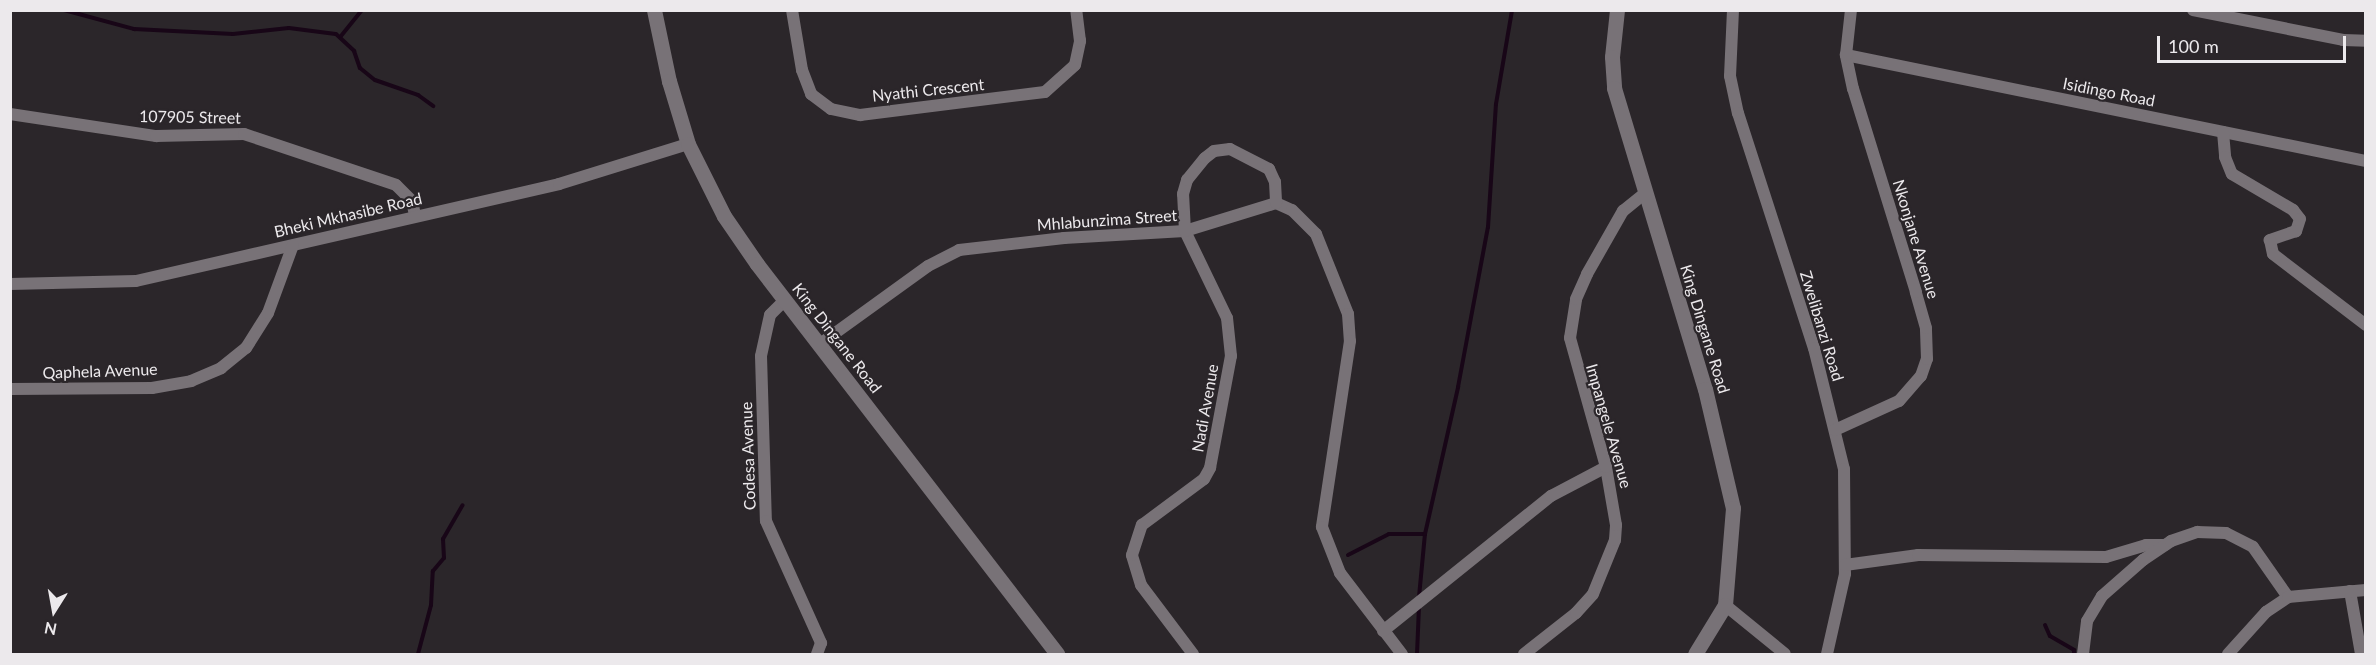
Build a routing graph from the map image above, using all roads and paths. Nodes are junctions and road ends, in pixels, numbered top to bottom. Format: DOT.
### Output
graph roads {
  1 [pos="654,10"];
  2 [pos="792,10"];
  3 [pos="1076,10"];
  4 [pos="1617,10"];
  5 [pos="1733,10"];
  6 [pos="1851,10"];
  7 [pos="2193,10"];
  8 [pos="2366,41"];
  9 [pos="1846,56"];
  10 [pos="10,114"];
  11 [pos="2223,132"];
  12 [pos="688,144"];
  13 [pos="2366,161"];
  14 [pos="1644,193"];
  15 [pos="1276,203"];
  16 [pos="415,215"];
  17 [pos="1185,231"];
  18 [pos="293,245"];
  19 [pos="10,285"];
  20 [pos="785,300"];
  21 [pos="2366,325"];
  22 [pos="820,344"];
  23 [pos="10,390"];
  24 [pos="1835,430"];
  25 [pos="1606,466"];
  26 [pos="2165,545"];
  27 [pos="1845,565"];
  28 [pos="2366,590"];
  29 [pos="2350,591"];
  30 [pos="2288,597"];
  31 [pos="1725,605"];
  32 [pos="1383,632"];
  33 [pos="819,649"];
  34 [pos="1051,652"];
  35 [pos="1193,654"];
  36 [pos="1402,654"];
  37 [pos="1524,654"];
  38 [pos="1695,654"];
  39 [pos="1785,654"];
  40 [pos="1827,654"];
  41 [pos="2083,654"];
  42 [pos="2228,654"];
  43 [pos="2361,654"];
  1 -- 12 [label="street, King Dingane Road"];
  2 -- 3 [label="street, Nyathi Crescent"];
  4 -- 14 [label="street, King Dingane Road"];
  5 -- 24 [label="street, Zwelibanzi Road"];
  6 -- 9 [label="street, Nkonjane Avenue"];
  7 -- 8 [label="street"];
  9 -- 11 [label="street, Isidingo Road"];
  9 -- 24 [label="street, Nkonjane Avenue"];
  10 -- 16 [label="street, 107905 Street"];
  11 -- 13 [label="street, Isidingo Road"];
  11 -- 21 [label="street"];
  12 -- 16 [label="street, Bheki Mkhasibe Road"];
  12 -- 20 [label="street, King Dingane Road"];
  14 -- 25 [label="street, Impangele Avenue"];
  14 -- 31 [label="street, King Dingane Road"];
  15 -- 17 [label="street, Mhlabunzima Street"];
  15 -- 17 [label="street"];
  15 -- 32 [label="street"];
  16 -- 18 [label="street, Bheki Mkhasibe Road"];
  17 -- 22 [label="street, Mhlabunzima Street"];
  17 -- 35 [label="street, Nadi Avenue"];
  18 -- 19 [label="street, Bheki Mkhasibe Road"];
  18 -- 23 [label="street, Qaphela Avenue"];
  20 -- 22 [label="street, King Dingane Road"];
  20 -- 33 [label="street, Codesa Avenue"];
  22 -- 34 [label="street, King Dingane Road"];
  24 -- 27 [label="street, Zwelibanzi Road"];
  25 -- 32 [label="street"];
  25 -- 37 [label="street, Impangele Avenue"];
  26 -- 27 [label="street"];
  26 -- 30 [label="street"];
  26 -- 41 [label="street"];
  27 -- 40 [label="street, Zwelibanzi Road"];
  28 -- 29 [label="street"];
  29 -- 30 [label="street"];
  29 -- 43 [label="street"];
  30 -- 42 [label="street"];
  31 -- 38 [label="street, King Dingane Road"];
  31 -- 39 [label="street"];
  32 -- 36 [label="street"];
}
